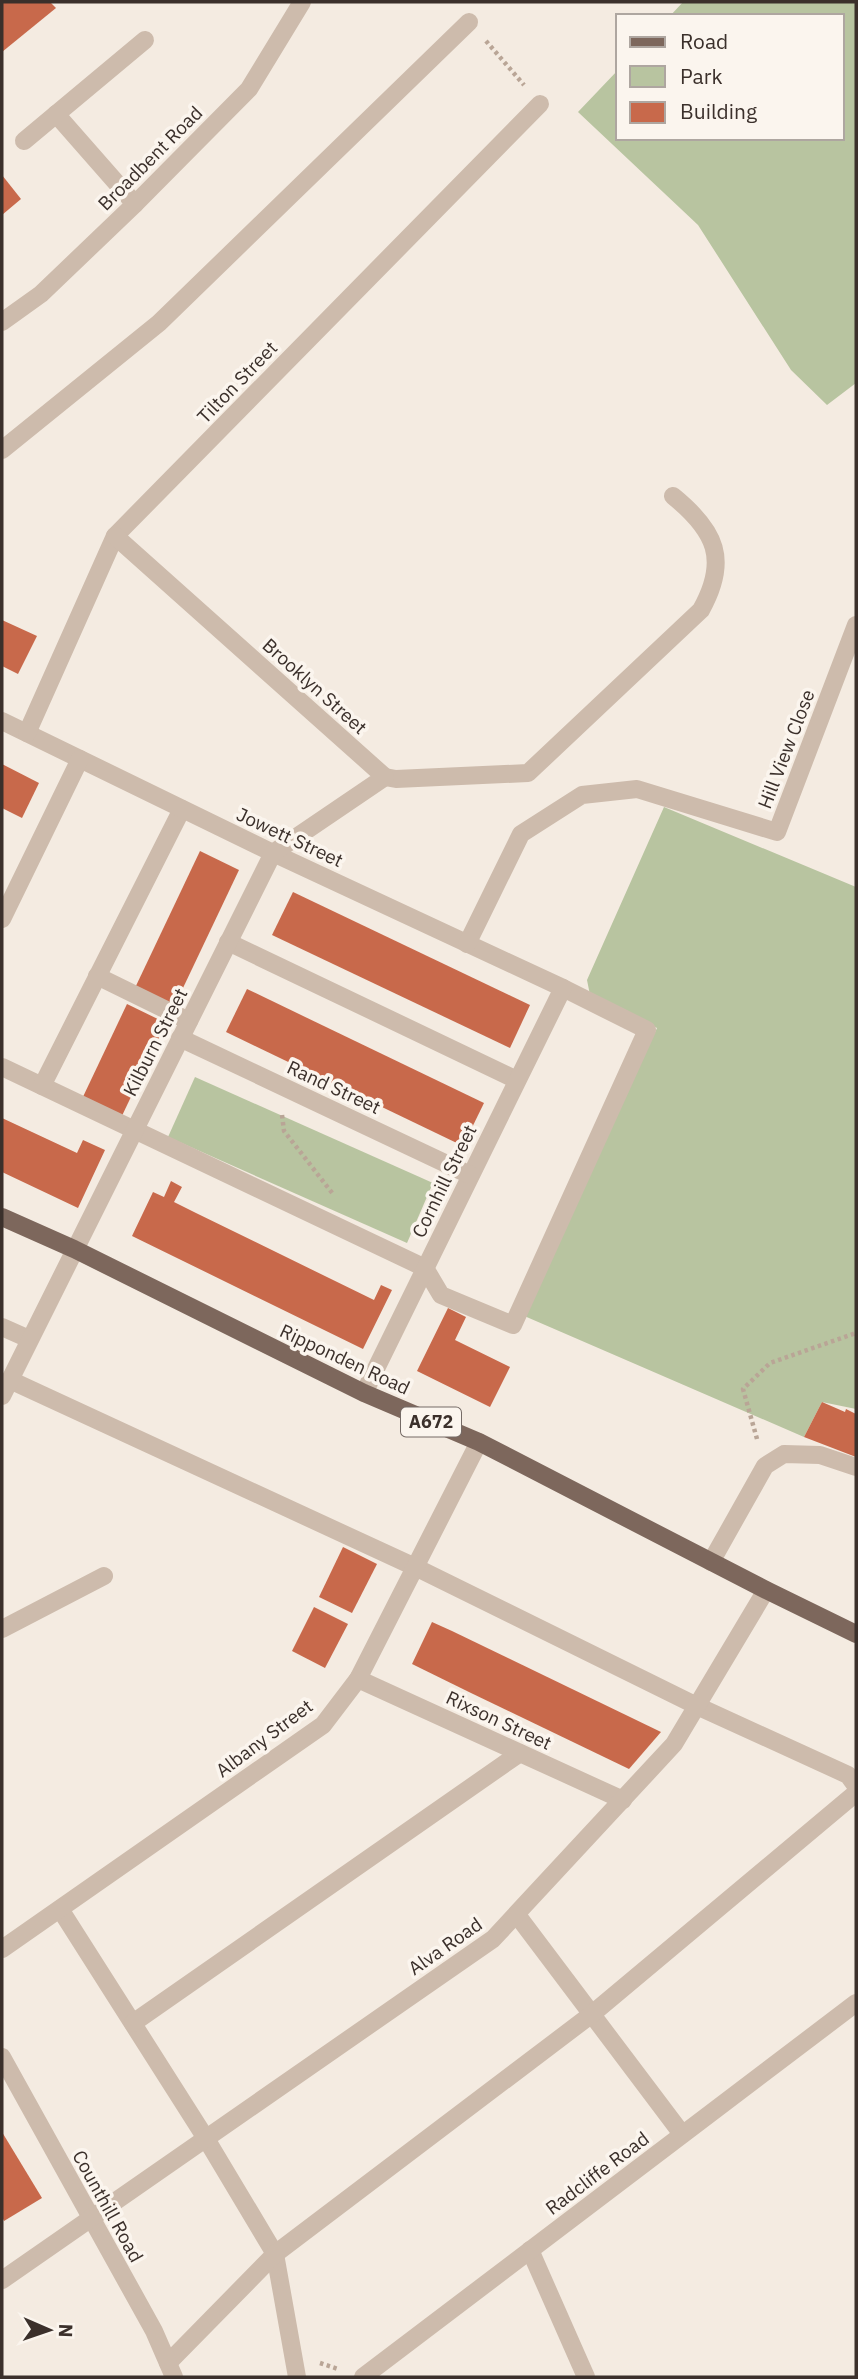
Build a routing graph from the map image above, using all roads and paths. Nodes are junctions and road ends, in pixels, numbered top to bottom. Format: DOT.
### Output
graph roads {
  1 [pos="302,2"];
  2 [pos="469,22"];
  3 [pos="145,40"];
  4 [pos="540,104"];
  5 [pos="56,114"];
  6 [pos="24,141"];
  7 [pos="135,204"];
  8 [pos="2,322"];
  9 [pos="2,450"];
  10 [pos="673,496"];
  11 [pos="115,536"];
  12 [pos="856,625"];
  13 [pos="2,721"];
  14 [pos="27,733"];
  15 [pos="80,759"];
  16 [pos="385,777"];
  17 [pos="182,809"];
  18 [pos="273,853"];
  19 [pos="2,919"];
  20 [pos="228,942"];
  21 [pos="467,944"];
  22 [pos="97,976"];
  23 [pos="563,988"];
  24 [pos="189,1021"];
  25 [pos="180,1038"];
  26 [pos="2,1067"];
  27 [pos="517,1080"];
  28 [pos="278,1084"];
  29 [pos="42,1086"];
  30 [pos="134,1129"];
  31 [pos="470,1175"];
  32 [pos="336,1198"];
  33 [pos="2,1217"];
  34 [pos="74,1249"];
  35 [pos="425,1268"];
  36 [pos="2,1327"];
  37 [pos="856,1332"];
  38 [pos="29,1339"];
  39 [pos="6,1388"];
  40 [pos="364,1393"];
  41 [pos="479,1442"];
  42 [pos="765,1466"];
  43 [pos="856,1467"];
  44 [pos="711,1562"];
  45 [pos="415,1567"];
  46 [pos="104,1576"];
  47 [pos="766,1590"];
  48 [pos="2,1629"];
  49 [pos="856,1634"];
  50 [pos="358,1679"];
  51 [pos="697,1706"];
  52 [pos="520,1753"];
  53 [pos="856,1786"];
  54 [pos="856,1793"];
  55 [pos="623,1800"];
  56 [pos="60,1909"];
  57 [pos="517,1914"];
  58 [pos="2,1949"];
  59 [pos="856,2003"];
  60 [pos="592,2014"];
  61 [pos="133,2023"];
  62 [pos="2,2057"];
  63 [pos="682,2134"];
  64 [pos="205,2137"];
  65 [pos="89,2217"];
  66 [pos="530,2250"];
  67 [pos="275,2254"];
  68 [pos="2,2280"];
  69 [pos="293,2353"];
  70 [pos="171,2370"];
  71 [pos="356,2375"];
  72 [pos="297,2377"];
  73 [pos="586,2377"];
  1 -- 7 [label="street, Broadbent Road"];
  2 -- 4 [label="path"];
  2 -- 9 [label="street"];
  3 -- 5 [label="street"];
  4 -- 11 [label="street, Tilton Street"];
  5 -- 6 [label="street"];
  5 -- 7 [label="street"];
  7 -- 8 [label="street, Broadbent Road"];
  10 -- 16 [label="street"];
  11 -- 14 [label="street, Tilton Street"];
  11 -- 16 [label="street, Brooklyn Street"];
  12 -- 21 [label="street, Hill View Close"];
  13 -- 14 [label="street, Jowett Street"];
  14 -- 15 [label="street, Jowett Street"];
  15 -- 17 [label="street, Jowett Street"];
  15 -- 19 [label="street"];
  16 -- 18 [label="street"];
  17 -- 18 [label="street, Jowett Street"];
  17 -- 22 [label="street"];
  18 -- 20 [label="street, Kilburn Street"];
  18 -- 21 [label="street, Jowett Street"];
  20 -- 24 [label="street, Kilburn Street"];
  20 -- 27 [label="street"];
  21 -- 23 [label="street, Jowett Street"];
  22 -- 24 [label="street"];
  22 -- 29 [label="street"];
  23 -- 27 [label="street, Cornhill Street"];
  23 -- 35 [label="street, Jowett Street"];
  24 -- 25 [label="street, Kilburn Street"];
  25 -- 28 [label="street, Rand Street"];
  25 -- 30 [label="street, Kilburn Street"];
  26 -- 29 [label="street"];
  27 -- 31 [label="street, Cornhill Street"];
  28 -- 31 [label="street, Rand Street"];
  28 -- 32 [label="path"];
  29 -- 30 [label="street"];
  30 -- 34 [label="street, Kilburn Street"];
  30 -- 35 [label="street"];
  31 -- 35 [label="street, Cornhill Street"];
  33 -- 34 [label="main road, Ripponden Road / A672"];
  34 -- 38 [label="street, Kilburn Street"];
  34 -- 40 [label="main road, Ripponden Road / A672"];
  35 -- 40 [label="street, Cornhill Street"];
  36 -- 38 [label="street"];
  37 -- 42 [label="path"];
  38 -- 39 [label="street, Kilburn Street"];
  39 -- 45 [label="street"];
  40 -- 41 [label="main road, Ripponden Road / A672"];
  41 -- 44 [label="main road, Ripponden Road / A672"];
  41 -- 45 [label="street, Albany Street"];
  42 -- 43 [label="street"];
  42 -- 44 [label="street"];
  44 -- 47 [label="main road, Ripponden Road / A672"];
  45 -- 50 [label="street, Albany Street"];
  45 -- 51 [label="street"];
  46 -- 48 [label="street"];
  47 -- 49 [label="main road, Ripponden Road / A672"];
  47 -- 51 [label="street, Alva Road"];
  50 -- 52 [label="street, Rixson Street"];
  50 -- 56 [label="street, Albany Street"];
  51 -- 53 [label="street"];
  51 -- 55 [label="street, Alva Road"];
  52 -- 55 [label="street, Rixson Street"];
  52 -- 61 [label="street"];
  54 -- 60 [label="street"];
  55 -- 57 [label="street, Alva Road"];
  56 -- 58 [label="street, Albany Street"];
  56 -- 61 [label="street"];
  57 -- 60 [label="street"];
  57 -- 64 [label="street, Alva Road"];
  59 -- 63 [label="street, Radcliffe Road"];
  60 -- 63 [label="street"];
  60 -- 67 [label="street"];
  61 -- 64 [label="street"];
  62 -- 65 [label="street, Counthill Road"];
  63 -- 66 [label="street, Radcliffe Road"];
  64 -- 65 [label="street, Alva Road"];
  64 -- 67 [label="street"];
  65 -- 68 [label="street, Alva Road"];
  65 -- 70 [label="street, Counthill Road"];
  66 -- 71 [label="street, Radcliffe Road"];
  66 -- 73 [label="street"];
  67 -- 69 [label="street"];
  67 -- 70 [label="street"];
  69 -- 71 [label="path"];
  69 -- 72 [label="street"];
}
